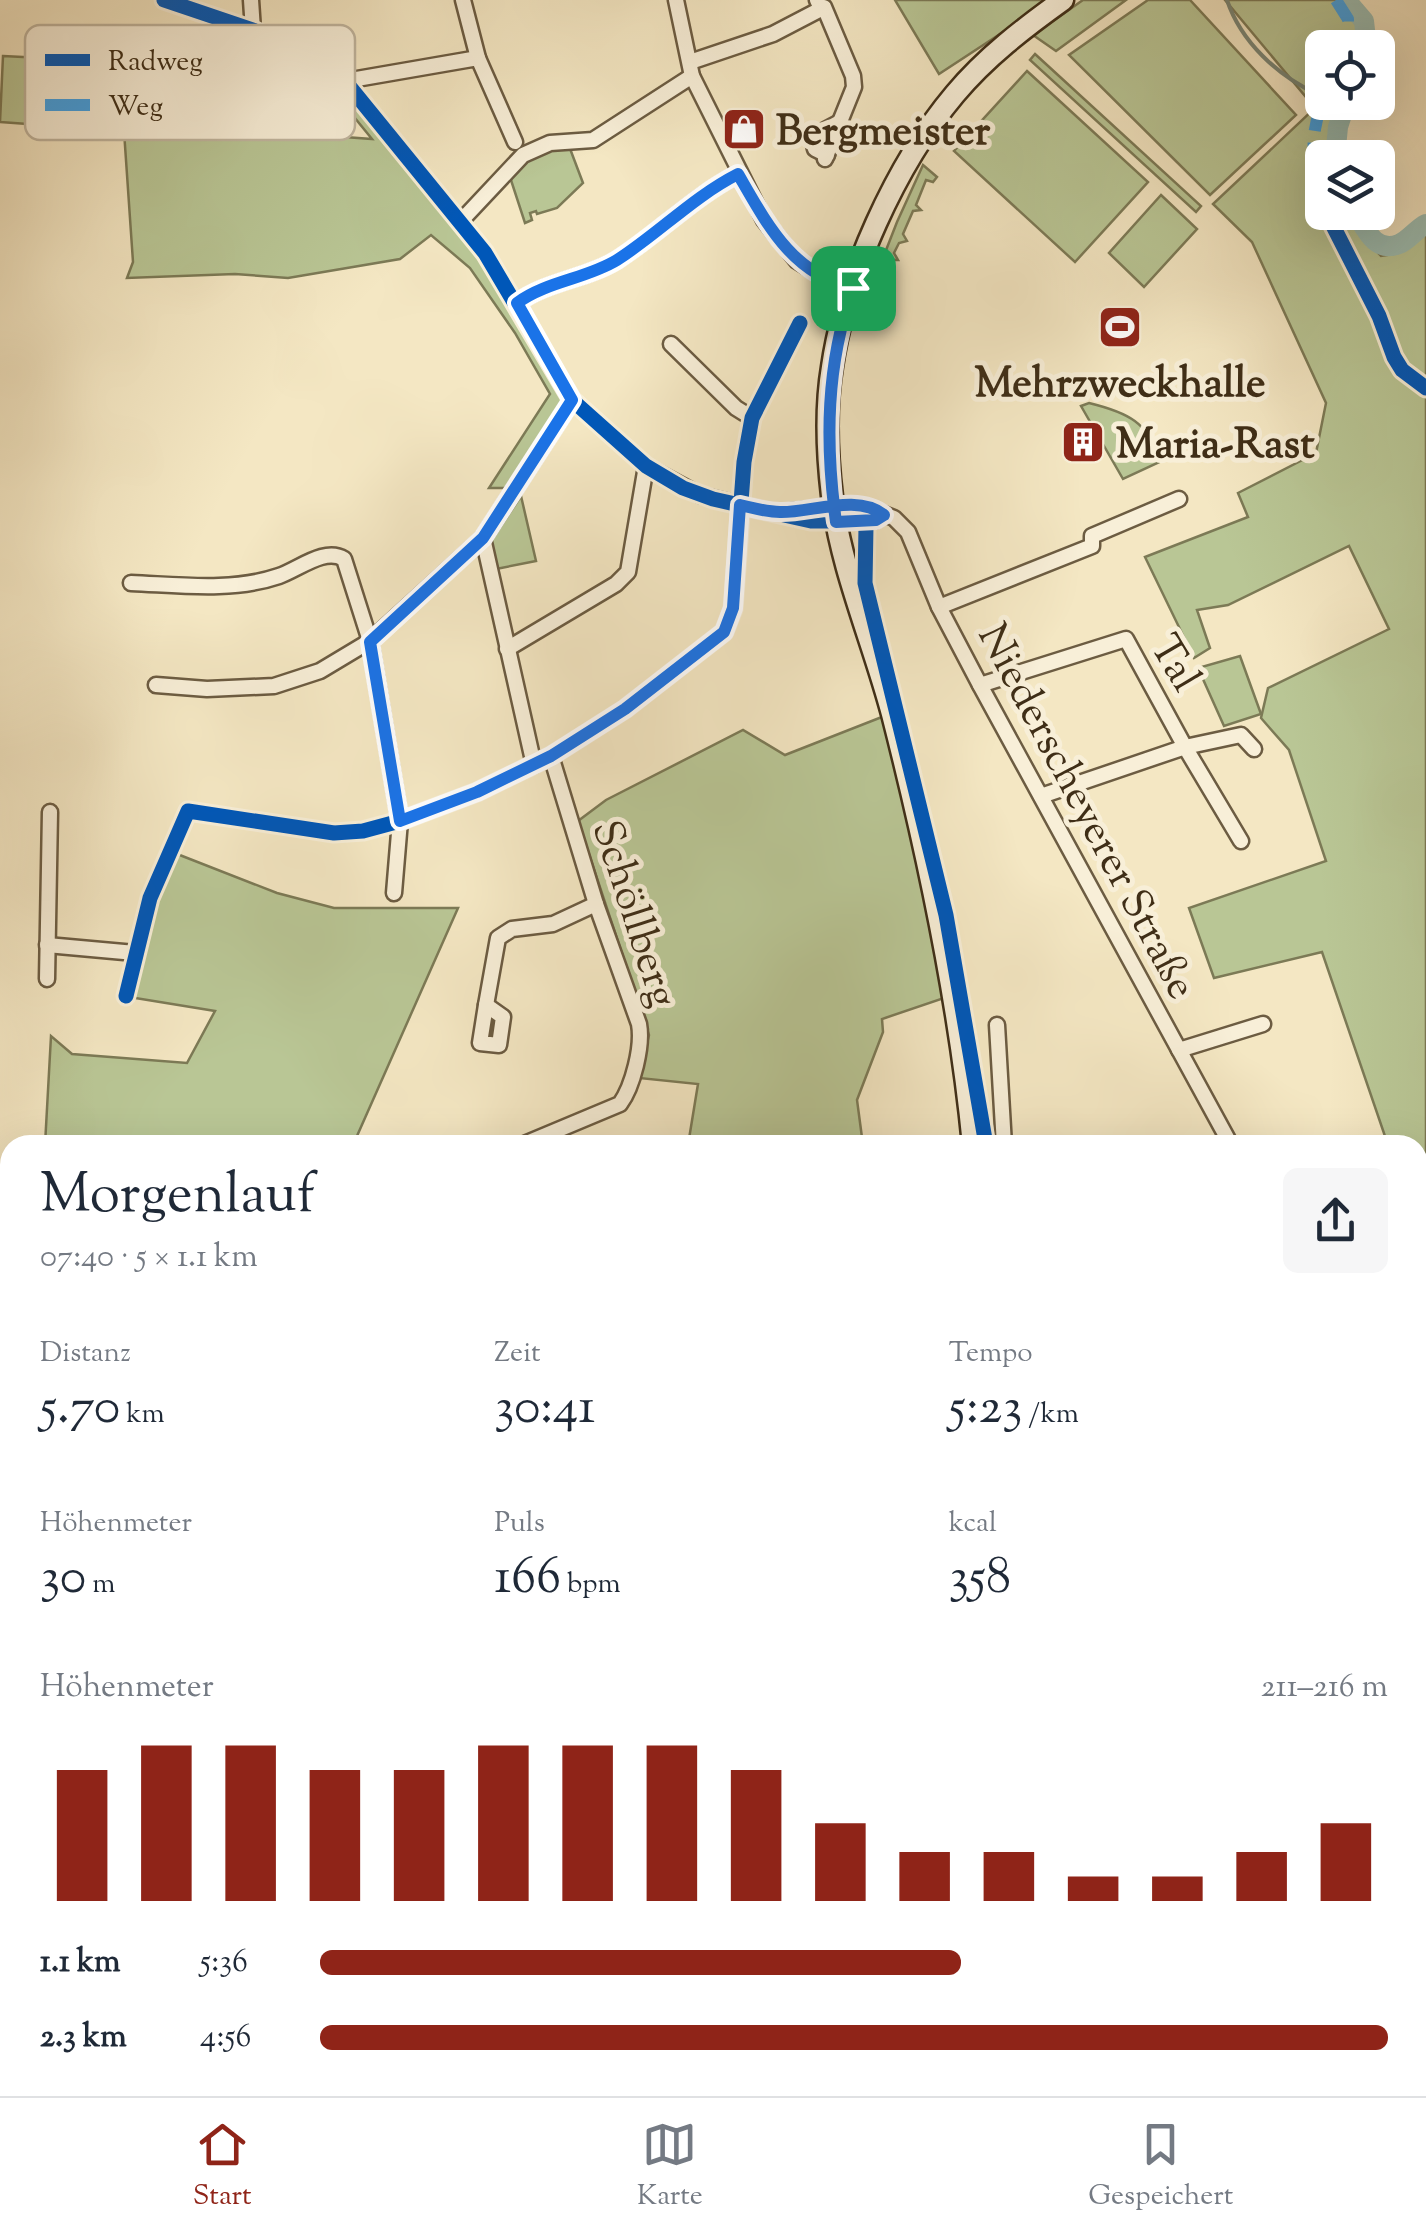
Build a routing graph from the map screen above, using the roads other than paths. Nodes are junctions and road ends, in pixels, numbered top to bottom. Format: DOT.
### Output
graph roads {
  1 [pos="164,0"];
  2 [pos="252,0"];
  3 [pos="463,0"];
  4 [pos="676,0"];
  5 [pos="1063,0"];
  6 [pos="823,4"];
  7 [pos="238,25"];
  8 [pos="253,25"];
  9 [pos="478,58"];
  10 [pos="691,69"];
  11 [pos="355,79"];
  12 [pos="355,93"];
  13 [pos="515,142"];
  14 [pos="826,157"];
  15 [pos="738,174"];
  16 [pos="461,221"];
  17 [pos="853,288"];
  18 [pos="517,303"];
  19 [pos="800,323"];
  20 [pos="671,344"];
  21 [pos="572,400"];
  22 [pos="752,418"];
  23 [pos="646,466"];
  24 [pos="1180,500"];
  25 [pos="740,505"];
  26 [pos="835,514"];
  27 [pos="483,538"];
  28 [pos="131,583"];
  29 [pos="939,607"];
  30 [pos="370,642"];
  31 [pos="508,649"];
  32 [pos="980,684"];
  33 [pos="156,685"];
  34 [pos="1185,747"];
  35 [pos="1254,749"];
  36 [pos="551,756"];
  37 [pos="534,765"];
  38 [pos="1041,796"];
  39 [pos="50,812"];
  40 [pos="400,821"];
  41 [pos="1241,842"];
  42 [pos="394,893"];
  43 [pos="596,904"];
  44 [pos="48,945"];
  45 [pos="136,953"];
  46 [pos="47,979"];
  47 [pos="126,996"];
  48 [pos="486,1004"];
  49 [pos="1263,1024"];
  50 [pos="997,1025"];
  51 [pos="1178,1050"];
  52 [pos="547,1135"];
  53 [pos="972,1135"];
  54 [pos="1003,1135"];
  55 [pos="1226,1135"];
  1 -- 7 [label="street, Niederscheyerer Straße"];
  2 -- 8 [label="street"];
  3 -- 9 [label="street"];
  4 -- 10 [label="street"];
  5 -- 17 [label="main road"];
  6 -- 10 [label="street"];
  6 -- 14 [label="street"];
  9 -- 11 [label="street"];
  9 -- 13 [label="street"];
  10 -- 15 [label="street"];
  10 -- 16 [label="street"];
  12 -- 16 [label="street, Niederscheyerer Straße"];
  15 -- 17 [label="street"];
  15 -- 18 [label="street"];
  16 -- 18 [label="street, Niederscheyerer Straße"];
  17 -- 26 [label="main road"];
  18 -- 21 [label="street, Niederscheyerer Straße"];
  19 -- 22 [label="street"];
  20 -- 22 [label="street"];
  21 -- 23 [label="street, Niederscheyerer Straße"];
  21 -- 27 [label="street"];
  22 -- 25 [label="street"];
  23 -- 25 [label="street, Niederscheyerer Straße"];
  23 -- 31 [label="street"];
  24 -- 29 [label="street"];
  25 -- 26 [label="street, Niederscheyerer Straße"];
  25 -- 36 [label="street"];
  26 -- 29 [label="street, Niederscheyerer Straße"];
  26 -- 53 [label="main road"];
  27 -- 30 [label="street"];
  27 -- 31 [label="street"];
  28 -- 30 [label="street"];
  29 -- 32 [label="street, Niederscheyerer Straße"];
  30 -- 33 [label="street"];
  30 -- 40 [label="street"];
  31 -- 37 [label="street"];
  32 -- 34 [label="street, Tal"];
  32 -- 38 [label="street, Niederscheyerer Straße"];
  34 -- 35 [label="street, Tal"];
  34 -- 38 [label="street"];
  34 -- 41 [label="street, Tal"];
  36 -- 37 [label="street"];
  36 -- 43 [label="street, Schöllberg"];
  37 -- 40 [label="street"];
  38 -- 51 [label="street, Niederscheyerer Straße"];
  39 -- 44 [label="street"];
  40 -- 42 [label="street"];
  40 -- 45 [label="street"];
  43 -- 48 [label="street"];
  43 -- 52 [label="street, Schöllberg"];
  44 -- 45 [label="street"];
  44 -- 46 [label="street"];
  45 -- 47 [label="street"];
  49 -- 51 [label="street"];
  50 -- 54 [label="street"];
  51 -- 55 [label="street, Niederscheyerer Straße"];
}
